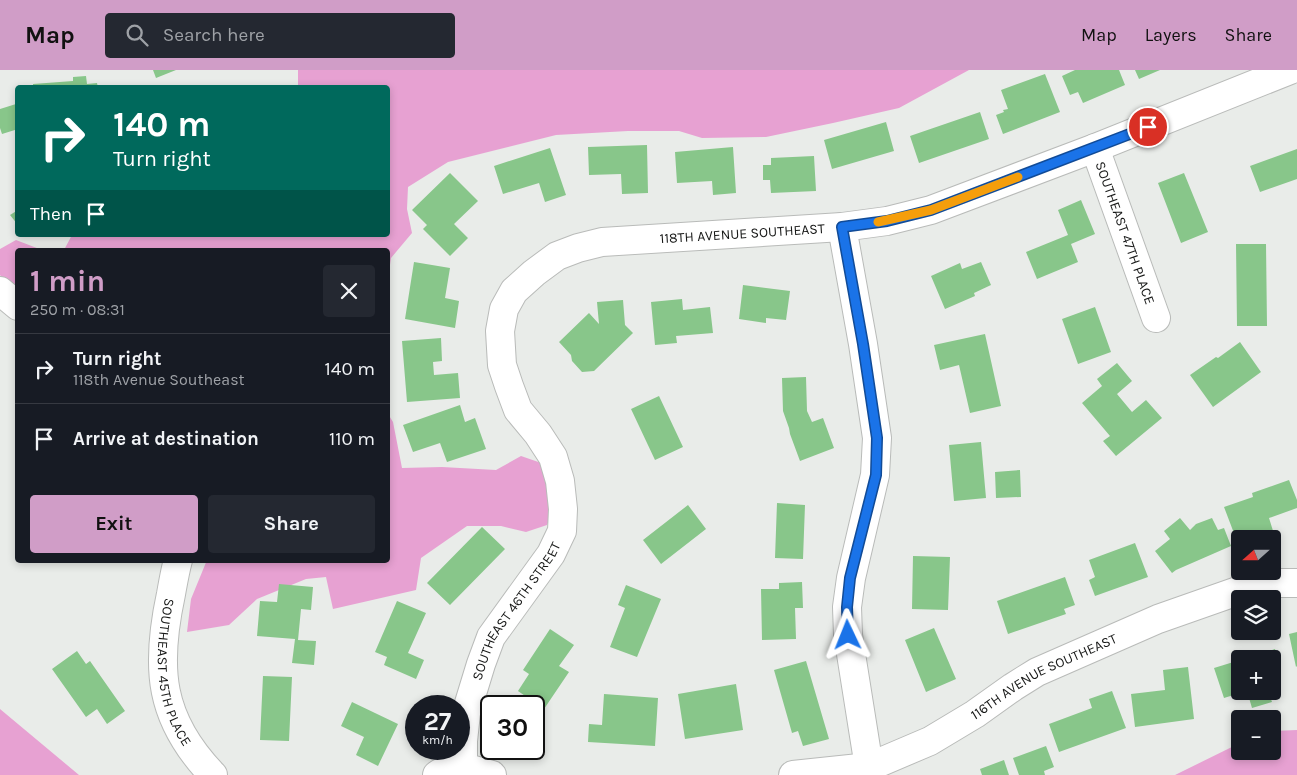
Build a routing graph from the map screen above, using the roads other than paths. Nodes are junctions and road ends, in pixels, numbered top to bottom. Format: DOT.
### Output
graph roads {
  1 [pos="1290,70"];
  2 [pos="1095,148"];
  3 [pos="842,227"];
  4 [pos="557,256"];
  5 [pos="0,291"];
  6 [pos="15,304"];
  7 [pos="1156,318"];
  8 [pos="177,563"];
  9 [pos="1297,583"];
  10 [pos="463,767"];
  11 [pos="869,767"];
  12 [pos="214,775"];
  13 [pos="437,775"];
  14 [pos="492,775"];
  15 [pos="793,775"];
  1 -- 2 [label="street, 118TH AVENUE SOUTHEAST"];
  2 -- 3 [label="street, 118TH AVENUE SOUTHEAST"];
  2 -- 7 [label="street, SOUTHEAST 47TH PLACE"];
  3 -- 4 [label="street, 118TH AVENUE SOUTHEAST"];
  3 -- 11 [label="street"];
  4 -- 10 [label="street, SOUTHEAST 46TH STREET"];
  5 -- 6 [label="street"];
  8 -- 12 [label="street, SOUTHEAST 45TH PLACE"];
  9 -- 11 [label="street, 116TH AVENUE SOUTHEAST"];
  10 -- 13 [label="street"];
  10 -- 14 [label="street"];
  11 -- 15 [label="street, 116TH AVENUE SOUTHEAST"];
}
